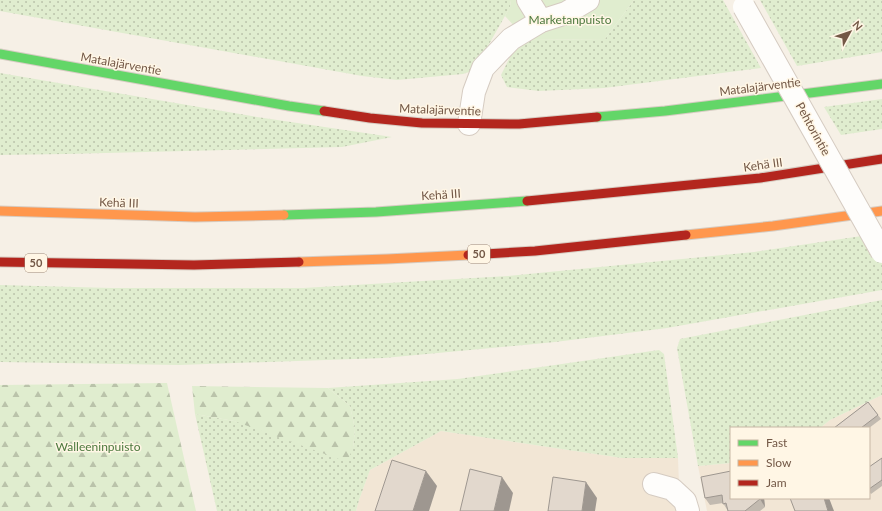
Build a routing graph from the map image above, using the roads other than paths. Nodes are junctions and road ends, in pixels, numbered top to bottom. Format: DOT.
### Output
graph roads {
  1 [pos="528,0"];
  2 [pos="588,0"];
  3 [pos="742,4"];
  4 [pos="541,21"];
  5 [pos="0,54"];
  6 [pos="882,84"];
  7 [pos="469,124"];
  8 [pos="882,159"];
  9 [pos="0,211"];
  10 [pos="882,212"];
  11 [pos="882,252"];
  12 [pos="0,262"];
  13 [pos="654,484"];
  14 [pos="688,511"];
  1 -- 4 [label="street"];
  2 -- 4 [label="street"];
  3 -- 11 [label="street, Pehtorintie, bridge"];
  4 -- 7 [label="street"];
  5 -- 7 [label="main road, Matalajärventie"];
  6 -- 7 [label="main road, Matalajärventie"];
  8 -- 9 [label="main road, Kehä III"];
  10 -- 12 [label="main road, 50"];
  13 -- 14 [label="street"];
}
